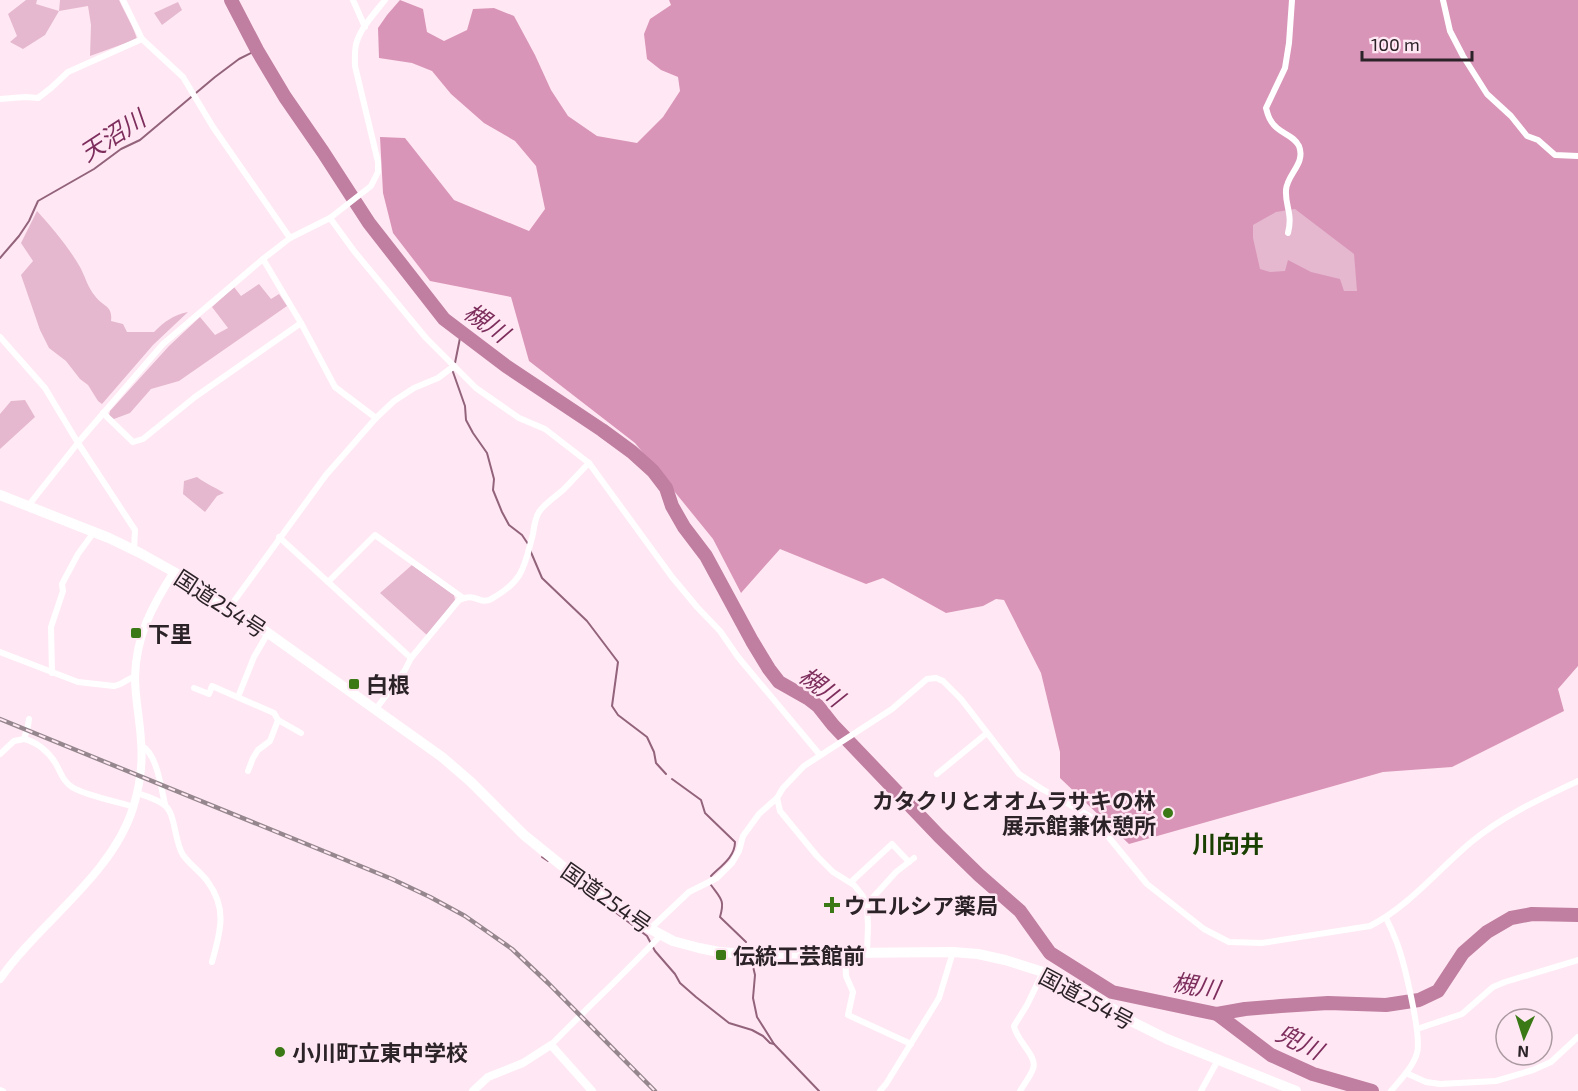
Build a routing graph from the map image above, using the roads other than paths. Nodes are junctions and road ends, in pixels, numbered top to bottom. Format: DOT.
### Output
graph roads {
  1 [pos="123,0"];
  2 [pos="353,0"];
  3 [pos="385,0"];
  4 [pos="1292,0"];
  5 [pos="1443,0"];
  6 [pos="364,27"];
  7 [pos="142,39"];
  8 [pos="0,99"];
  9 [pos="1578,156"];
  10 [pos="332,216"];
  11 [pos="1288,233"];
  12 [pos="290,238"];
  13 [pos="262,259"];
  14 [pos="301,323"];
  15 [pos="0,337"];
  16 [pos="454,366"];
  17 [pos="103,413"];
  18 [pos="376,418"];
  19 [pos="78,443"];
  20 [pos="589,463"];
  21 [pos="0,495"];
  22 [pos="28,506"];
  23 [pos="94,532"];
  24 [pos="279,537"];
  25 [pos="134,550"];
  26 [pos="174,572"];
  27 [pos="328,582"];
  28 [pos="463,598"];
  29 [pos="229,608"];
  30 [pos="268,633"];
  31 [pos="0,652"];
  32 [pos="411,658"];
  33 [pos="51,673"];
  34 [pos="135,677"];
  35 [pos="194,688"];
  36 [pos="238,697"];
  37 [pos="376,709"];
  38 [pos="29,719"];
  39 [pos="278,720"];
  40 [pos="301,733"];
  41 [pos="987,733"];
  42 [pos="24,739"];
  43 [pos="142,746"];
  44 [pos="0,754"];
  45 [pos="820,755"];
  46 [pos="248,771"];
  47 [pos="937,774"];
  48 [pos="1578,781"];
  49 [pos="137,793"];
  50 [pos="777,798"];
  51 [pos="165,804"];
  52 [pos="134,807"];
  53 [pos="851,882"];
  54 [pos="867,904"];
  55 [pos="1386,918"];
  56 [pos="650,929"];
  57 [pos="661,935"];
  58 [pos="953,952"];
  59 [pos="845,953"];
  60 [pos="867,953"];
  61 [pos="1578,960"];
  62 [pos="212,962"];
  63 [pos="1043,972"];
  64 [pos="0,979"];
  65 [pos="1417,1028"];
  66 [pos="1578,1037"];
  67 [pos="911,1044"];
  68 [pos="551,1045"];
  69 [pos="1218,1060"];
  70 [pos="1404,1076"];
  71 [pos="1289,1090"];
  72 [pos="473,1091"];
  73 [pos="592,1091"];
  74 [pos="880,1091"];
  75 [pos="1020,1091"];
  76 [pos="1201,1091"];
  77 [pos="1391,1091"];
  1 -- 7 [label="street"];
  2 -- 6 [label="street"];
  3 -- 6 [label="street"];
  4 -- 11 [label="street"];
  5 -- 9 [label="street"];
  6 -- 10 [label="street"];
  7 -- 8 [label="street"];
  7 -- 12 [label="street"];
  10 -- 12 [label="street"];
  10 -- 16 [label="street"];
  12 -- 13 [label="street"];
  13 -- 14 [label="street"];
  13 -- 17 [label="street"];
  14 -- 17 [label="street"];
  14 -- 18 [label="street"];
  15 -- 19 [label="street"];
  16 -- 18 [label="street"];
  16 -- 20 [label="street"];
  17 -- 19 [label="street"];
  18 -- 24 [label="street"];
  19 -- 22 [label="street"];
  19 -- 25 [label="street"];
  20 -- 28 [label="street"];
  20 -- 45 [label="street"];
  21 -- 22 [label="highway, 国道254号"];
  22 -- 23 [label="highway, 国道254号"];
  23 -- 25 [label="highway, 国道254号"];
  23 -- 33 [label="street"];
  24 -- 27 [label="street"];
  24 -- 29 [label="street"];
  25 -- 26 [label="highway, 国道254号"];
  26 -- 29 [label="highway, 国道254号"];
  26 -- 34 [label="street"];
  27 -- 28 [label="street"];
  27 -- 32 [label="street"];
  28 -- 32 [label="street"];
  29 -- 30 [label="highway, 国道254号"];
  30 -- 36 [label="street"];
  30 -- 37 [label="highway, 国道254号"];
  31 -- 33 [label="street"];
  32 -- 37 [label="street"];
  33 -- 34 [label="street"];
  34 -- 43 [label="street"];
  35 -- 36 [label="street"];
  36 -- 39 [label="street"];
  37 -- 56 [label="highway, 国道254号"];
  38 -- 42 [label="street"];
  39 -- 40 [label="street"];
  39 -- 46 [label="street"];
  41 -- 45 [label="street"];
  41 -- 47 [label="street"];
  41 -- 55 [label="street"];
  42 -- 44 [label="street"];
  42 -- 52 [label="street"];
  43 -- 49 [label="street"];
  43 -- 51 [label="street"];
  45 -- 50 [label="street"];
  48 -- 55 [label="street"];
  49 -- 51 [label="street"];
  49 -- 52 [label="street"];
  50 -- 53 [label="street"];
  50 -- 56 [label="street"];
  51 -- 62 [label="street"];
  52 -- 64 [label="street"];
  53 -- 54 [label="street"];
  53 -- 54 [label="street"];
  54 -- 60 [label="street"];
  55 -- 65 [label="street"];
  56 -- 57 [label="highway, 国道254号"];
  57 -- 59 [label="highway, 国道254号"];
  57 -- 68 [label="street"];
  58 -- 60 [label="highway, 国道254号"];
  58 -- 63 [label="highway, 国道254号"];
  58 -- 67 [label="street"];
  59 -- 60 [label="highway, 国道254号"];
  59 -- 67 [label="street"];
  61 -- 65 [label="street"];
  63 -- 69 [label="highway, 国道254号"];
  63 -- 75 [label="street"];
  65 -- 70 [label="street"];
  66 -- 70 [label="street"];
  67 -- 74 [label="street"];
  68 -- 72 [label="street"];
  68 -- 73 [label="street"];
  69 -- 71 [label="highway, 国道254号"];
  69 -- 76 [label="street"];
  70 -- 77 [label="street"];
}
